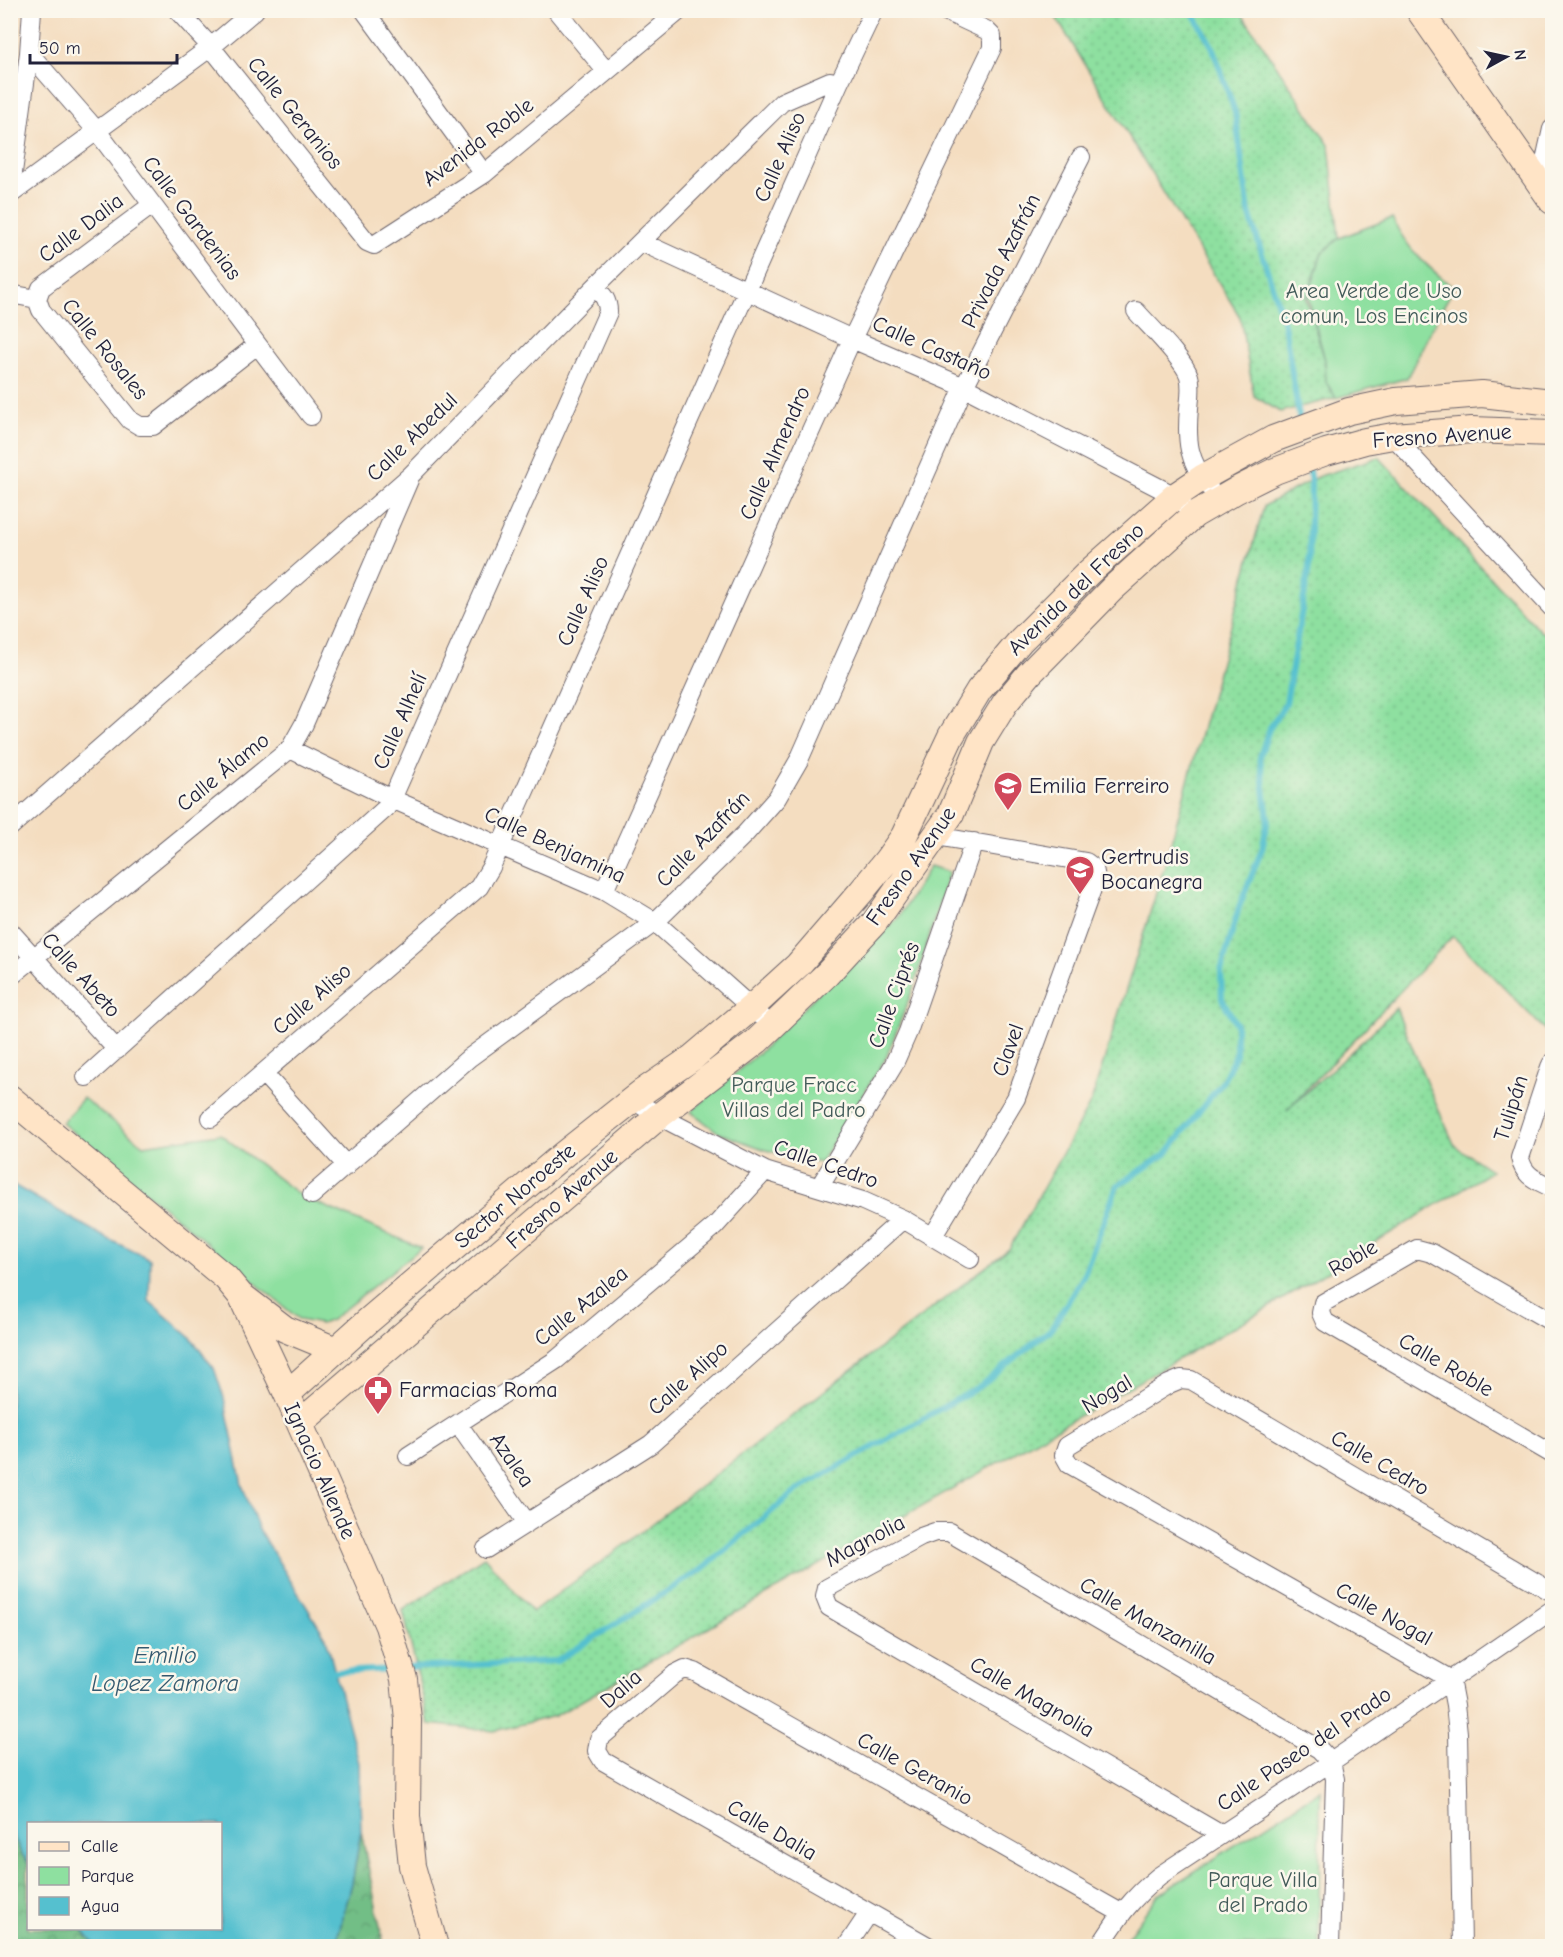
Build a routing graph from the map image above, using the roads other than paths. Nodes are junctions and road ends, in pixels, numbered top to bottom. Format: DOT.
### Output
graph roads {
  1 [pos="32,10"];
  2 [pos="177,10"];
  3 [pos="255,10"];
  4 [pos="364,10"];
  5 [pos="556,10"];
  6 [pos="680,10"];
  7 [pos="874,10"];
  8 [pos="943,10"];
  9 [pos="1425,14"];
  10 [pos="211,47"];
  11 [pos="29,53"];
  12 [pos="606,71"];
  13 [pos="839,83"];
  14 [pos="15,119"];
  15 [pos="1552,129"];
  16 [pos="97,131"];
  17 [pos="1081,157"];
  18 [pos="484,174"];
  19 [pos="1546,192"];
  20 [pos="11,194"];
  21 [pos="152,205"];
  22 [pos="641,242"];
  23 [pos="374,245"];
  24 [pos="595,287"];
  25 [pos="746,291"];
  26 [pos="10,294"];
  27 [pos="37,299"];
  28 [pos="1136,311"];
  29 [pos="852,339"];
  30 [pos="257,345"];
  31 [pos="964,387"];
  32 [pos="1552,402"];
  33 [pos="311,416"];
  34 [pos="1552,433"];
  35 [pos="1393,436"];
  36 [pos="411,475"];
  37 [pos="1202,478"];
  38 [pos="1175,496"];
  39 [pos="1219,500"];
  40 [pos="1194,515"];
  41 [pos="1552,608"];
  42 [pos="290,749"];
  43 [pos="392,799"];
  44 [pos="10,826"];
  45 [pos="936,836"];
  46 [pos="974,843"];
  47 [pos="501,846"];
  48 [pos="604,891"];
  49 [pos="655,922"];
  50 [pos="10,931"];
  51 [pos="33,957"];
  52 [pos="10,977"];
  53 [pos="751,1008"];
  54 [pos="773,1027"];
  55 [pos="117,1050"];
  56 [pos="1552,1063"];
  57 [pos="263,1073"];
  58 [pos="86,1077"];
  59 [pos="10,1098"];
  60 [pos="633,1100"];
  61 [pos="659,1116"];
  62 [pos="212,1118"];
  63 [pos="347,1166"];
  64 [pos="765,1171"];
  65 [pos="820,1186"];
  66 [pos="1552,1188"];
  67 [pos="312,1195"];
  68 [pos="903,1219"];
  69 [pos="933,1236"];
  70 [pos="970,1259"];
  71 [pos="241,1296"];
  72 [pos="1321,1313"];
  73 [pos="1552,1322"];
  74 [pos="336,1350"];
  75 [pos="1181,1379"];
  76 [pos="287,1394"];
  77 [pos="300,1424"];
  78 [pos="458,1424"];
  79 [pos="1552,1454"];
  80 [pos="1064,1455"];
  81 [pos="408,1456"];
  82 [pos="527,1523"];
  83 [pos="935,1532"];
  84 [pos="486,1549"];
  85 [pos="1552,1592"];
  86 [pos="825,1598"];
  87 [pos="1552,1610"];
  88 [pos="685,1670"];
  89 [pos="1450,1679"];
  90 [pos="597,1751"];
  91 [pos="1331,1762"];
  92 [pos="1220,1834"];
  93 [pos="869,1913"];
  94 [pos="1121,1913"];
  95 [pos="435,1947"];
  96 [pos="847,1947"];
  97 [pos="928,1947"];
  98 [pos="1101,1947"];
  99 [pos="1330,1947"];
  100 [pos="1462,1947"];
  1 -- 11 [label="street"];
  2 -- 10 [label="street, Calle Geranios"];
  3 -- 10 [label="street"];
  4 -- 18 [label="street"];
  5 -- 12 [label="street"];
  6 -- 12 [label="street, Avenida Roble"];
  7 -- 13 [label="street, Calle Aliso"];
  8 -- 29 [label="street, Calle Almendro"];
  9 -- 19 [label="street"];
  10 -- 16 [label="street"];
  10 -- 23 [label="street, Calle Geranios"];
  11 -- 14 [label="street"];
  11 -- 16 [label="street, Calle Gardenias"];
  12 -- 18 [label="street, Avenida Roble"];
  13 -- 22 [label="street, Calle Abedul"];
  13 -- 25 [label="street, Calle Aliso"];
  14 -- 20 [label="street"];
  15 -- 19 [label="street"];
  16 -- 20 [label="street"];
  16 -- 21 [label="street, Calle Gardenias"];
  17 -- 31 [label="street, Privada Azafrán"];
  18 -- 23 [label="street, Avenida Roble"];
  21 -- 27 [label="street, Calle Dalia"];
  21 -- 30 [label="street, Calle Gardenias"];
  22 -- 24 [label="street, Calle Abedul"];
  22 -- 25 [label="street, Calle Castaño"];
  24 -- 36 [label="street, Calle Abedul"];
  24 -- 43 [label="street, Calle Alhelí"];
  25 -- 29 [label="street, Calle Castaño"];
  25 -- 47 [label="street, Calle Aliso"];
  26 -- 27 [label="street, Calle Dalia"];
  27 -- 30 [label="street, Calle Rosales"];
  28 -- 37 [label="street"];
  29 -- 31 [label="street, Calle Castaño"];
  29 -- 48 [label="street, Calle Almendro"];
  30 -- 33 [label="street, Calle Gardenias"];
  31 -- 38 [label="street, Calle Castaño"];
  31 -- 49 [label="street, Calle Azafrán"];
  32 -- 37 [label="street, Avenida del Fresno"];
  34 -- 35 [label="street, Fresno Avenue"];
  35 -- 39 [label="street, Fresno Avenue"];
  35 -- 41 [label="street"];
  36 -- 42 [label="street, Calle Álamo"];
  36 -- 44 [label="street, Calle Abedul"];
  37 -- 38 [label="street, Avenida del Fresno"];
  37 -- 39 [label="street"];
  38 -- 40 [label="street, Calle Castaño"];
  38 -- 53 [label="street, Avenida del Fresno"];
  39 -- 40 [label="street, Fresno Avenue"];
  40 -- 45 [label="street, Fresno Avenue"];
  42 -- 43 [label="street, Calle Benjamina"];
  42 -- 51 [label="street, Calle Álamo"];
  43 -- 47 [label="street, Calle Benjamina"];
  43 -- 55 [label="street, Calle Alhelí"];
  45 -- 46 [label="street"];
  45 -- 54 [label="street, Fresno Avenue"];
  46 -- 65 [label="street, Calle Ciprés"];
  46 -- 69 [label="street, Clavel"];
  47 -- 48 [label="street, Calle Benjamina"];
  47 -- 57 [label="street, Calle Aliso"];
  48 -- 49 [label="street, Calle Benjamina"];
  49 -- 53 [label="street, Calle Benjamina"];
  49 -- 63 [label="street, Calle Azafrán"];
  50 -- 51 [label="street, Calle Abeto"];
  51 -- 52 [label="street, Calle Álamo"];
  51 -- 55 [label="street, Calle Abeto"];
  53 -- 54 [label="street, Calle Benjamina"];
  53 -- 60 [label="street, Sector Noroeste"];
  54 -- 61 [label="street, Fresno Avenue"];
  55 -- 58 [label="street, Calle Alhelí"];
  56 -- 66 [label="street, Tulipán"];
  57 -- 62 [label="street, Calle Aliso"];
  57 -- 63 [label="street"];
  59 -- 71 [label="street, Ignacio Allende"];
  60 -- 61 [label="street, Calle Cedro"];
  60 -- 74 [label="street, Sector Noroeste"];
  61 -- 64 [label="street, Calle Cedro"];
  61 -- 77 [label="street, Fresno Avenue"];
  63 -- 67 [label="street, Calle Azafrán"];
  64 -- 65 [label="street, Calle Cedro"];
  64 -- 78 [label="street, Calle Azalea"];
  65 -- 68 [label="street, Calle Cedro"];
  68 -- 69 [label="street, Calle Cedro"];
  68 -- 82 [label="street, Calle Alipo"];
  69 -- 70 [label="street, Calle Cedro"];
  71 -- 74 [label="street"];
  71 -- 76 [label="street, Ignacio Allende"];
  72 -- 73 [label="street, Roble"];
  72 -- 79 [label="street, Calle Roble"];
  74 -- 76 [label="street, Sector Noroeste"];
  75 -- 80 [label="street, Nogal"];
  75 -- 85 [label="street, Calle Cedro"];
  76 -- 77 [label="street, Ignacio Allende"];
  77 -- 95 [label="street, Ignacio Allende"];
  78 -- 81 [label="street, Calle Azalea"];
  78 -- 82 [label="street, Azalea"];
  80 -- 89 [label="street, Calle Nogal"];
  82 -- 84 [label="street, Calle Alipo"];
  83 -- 86 [label="street, Magnolia"];
  83 -- 91 [label="street, Calle Manzanilla"];
  86 -- 92 [label="street, Calle Magnolia"];
  87 -- 89 [label="street, Calle Paseo del Prado"];
  88 -- 90 [label="street, Dalia"];
  88 -- 94 [label="street, Calle Geranio"];
  89 -- 91 [label="street, Calle Paseo del Prado"];
  89 -- 100 [label="street"];
  90 -- 93 [label="street, Calle Dalia"];
  91 -- 92 [label="street, Calle Paseo del Prado"];
  91 -- 99 [label="street"];
  92 -- 94 [label="street, Calle Paseo del Prado"];
  93 -- 96 [label="street"];
  93 -- 97 [label="street, Calle Dalia"];
  94 -- 98 [label="street, Calle Paseo del Prado"];
}
